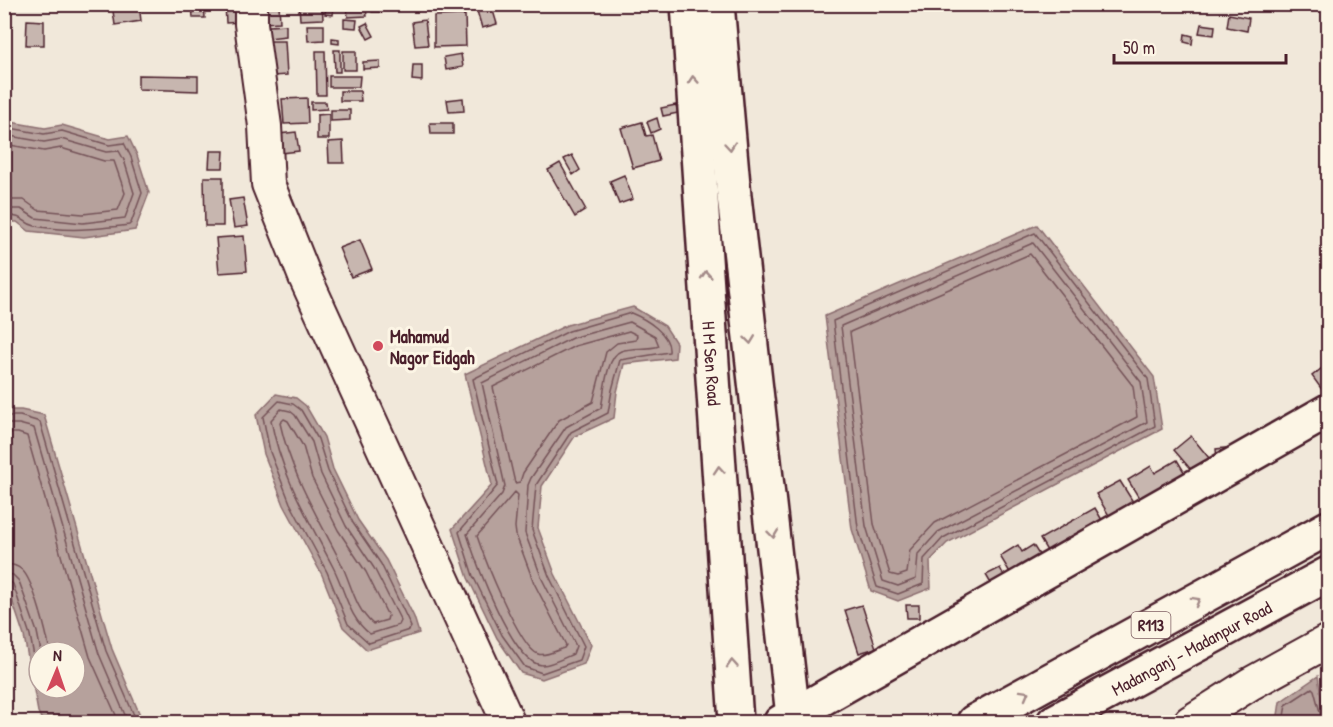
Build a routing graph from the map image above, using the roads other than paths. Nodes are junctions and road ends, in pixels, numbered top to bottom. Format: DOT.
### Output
graph roads {
  1 [pos="251,4"];
  2 [pos="688,4"];
  3 [pos="717,4"];
  4 [pos="1329,411"];
  5 [pos="1329,528"];
  6 [pos="1329,574"];
  7 [pos="1329,641"];
  8 [pos="787,719"];
  9 [pos="508,723"];
  10 [pos="736,723"];
  11 [pos="974,723"];
  12 [pos="1054,723"];
  13 [pos="1190,723"];
  1 -- 9 [label="street"];
  10 -- 2 [label="main road, H M Sen Road, one-way"];
  3 -- 8 [label="main road, one-way"];
  4 -- 8 [label="main road"];
  11 -- 5 [label="main road, R113, one-way"];
  6 -- 12 [label="main road, Madanganj - Madanpur Road / R113"];
  7 -- 13 [label="street"];
}
